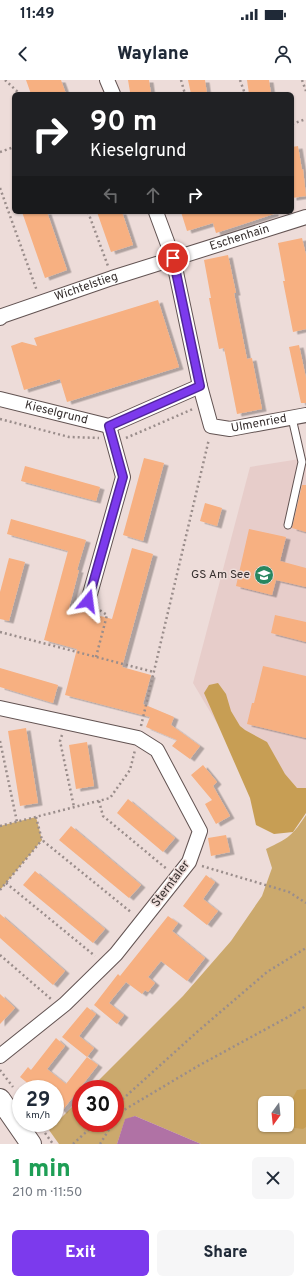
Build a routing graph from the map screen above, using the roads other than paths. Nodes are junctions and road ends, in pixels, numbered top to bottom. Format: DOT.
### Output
graph roads {
  1 [pos="107,80"];
  2 [pos="112,92"];
  3 [pos="157,214"];
  4 [pos="306,217"];
  5 [pos="173,258"];
  6 [pos="0,318"];
  7 [pos="200,386"];
  8 [pos="0,399"];
  9 [pos="299,416"];
  10 [pos="109,426"];
  11 [pos="288,525"];
  12 [pos="88,601"];
  13 [pos="0,708"];
  14 [pos="0,1056"];
  15 [pos="8,1096"];
  16 [pos="28,1142"];
  1 -- 2 [label="street"];
  3 -- 5 [label="street"];
  4 -- 5 [label="street, Eschenhain"];
  5 -- 6 [label="street, Wichtelstieg"];
  5 -- 7 [label="street"];
  7 -- 9 [label="street, Ulmenried"];
  7 -- 10 [label="street"];
  8 -- 10 [label="street, Kieselgrund"];
  9 -- 11 [label="lane"];
  10 -- 12 [label="street"];
  13 -- 14 [label="street, Sterntaler"];
  15 -- 16 [label="street"];
}
